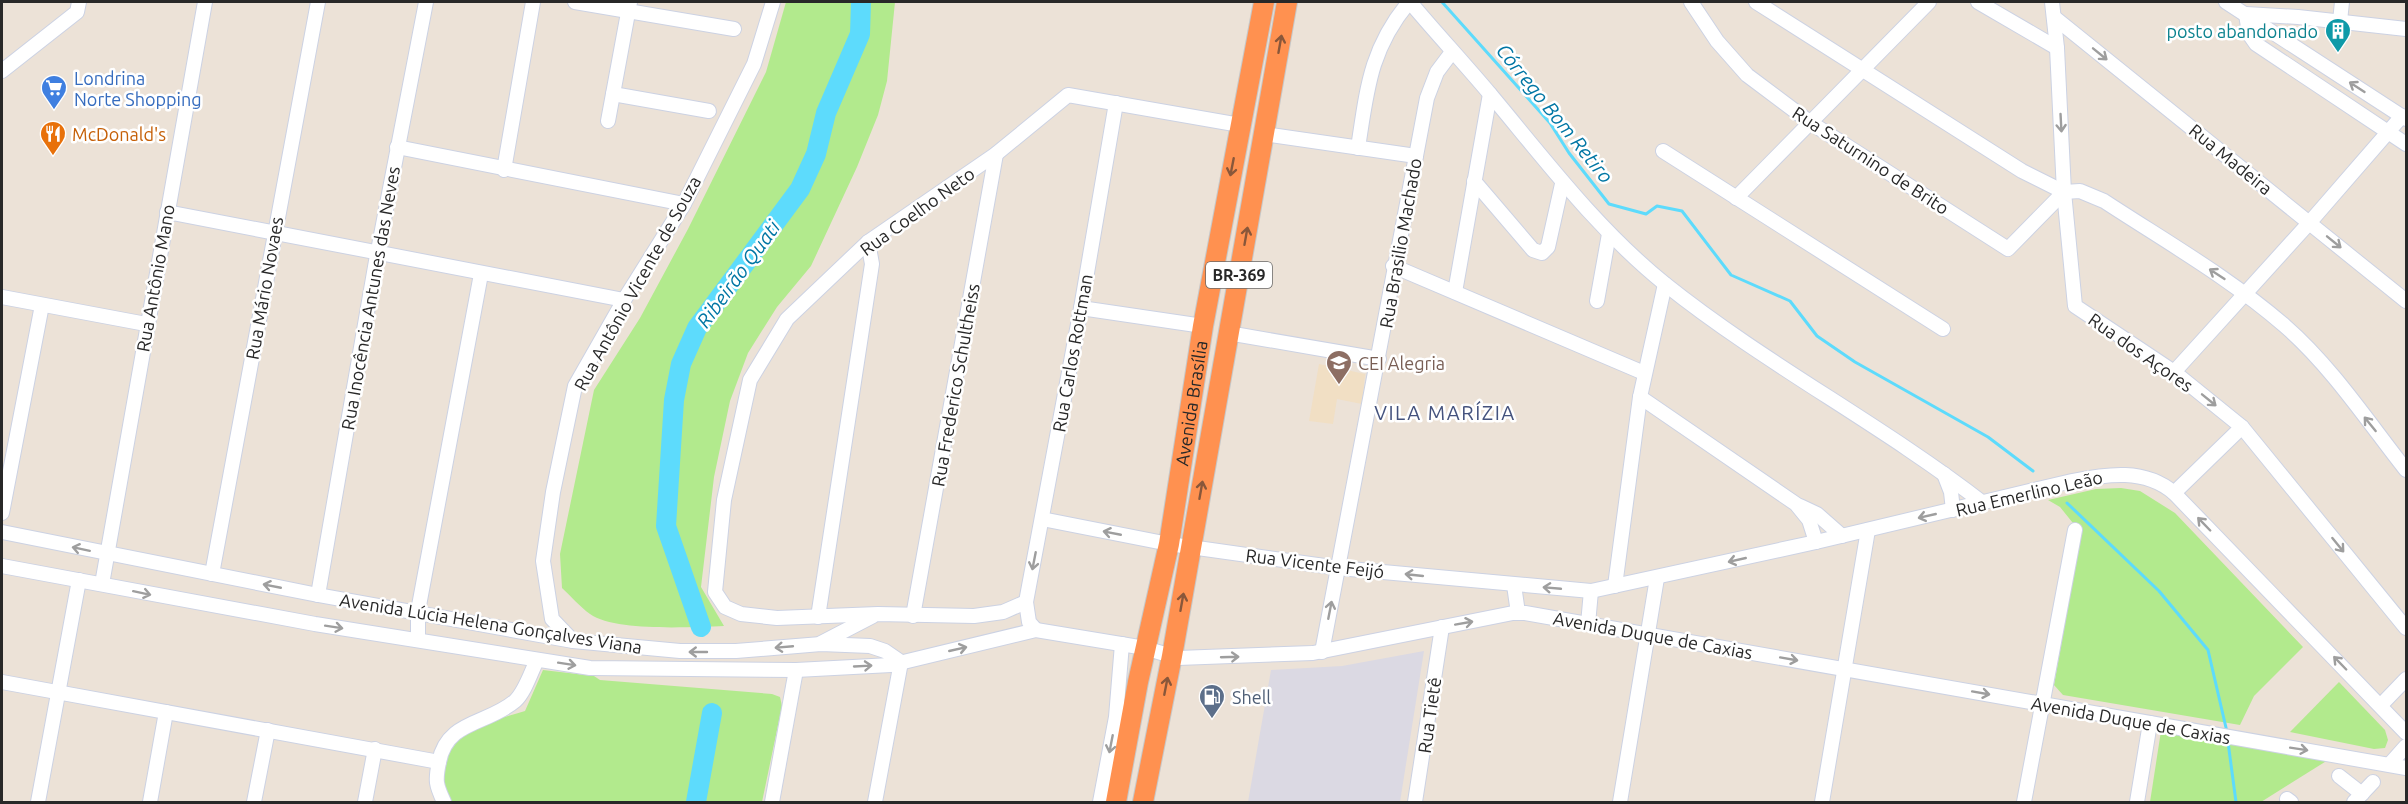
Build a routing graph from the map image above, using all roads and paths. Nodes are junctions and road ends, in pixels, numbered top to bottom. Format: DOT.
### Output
graph roads {
  1 [pos="79,2"];
  2 [pos="206,2"];
  3 [pos="318,2"];
  4 [pos="426,2"];
  5 [pos="533,2"];
  6 [pos="575,2"];
  7 [pos="773,2"];
  8 [pos="1254,2"];
  9 [pos="1264,2"];
  10 [pos="1287,2"];
  11 [pos="1409,2"];
  12 [pos="1691,2"];
  13 [pos="1756,2"];
  14 [pos="1929,2"];
  15 [pos="1977,2"];
  16 [pos="2052,2"];
  17 [pos="2226,2"];
  18 [pos="2342,2"];
  19 [pos="629,6"];
  20 [pos="2246,14"];
  21 [pos="2055,18"];
  22 [pos="2340,21"];
  23 [pos="734,29"];
  24 [pos="2406,29"];
  25 [pos="2057,48"];
  26 [pos="1452,51"];
  27 [pos="1250,68"];
  28 [pos="1863,70"];
  29 [pos="2,71"];
  30 [pos="614,94"];
  31 [pos="1490,94"];
  32 [pos="1116,103"];
  33 [pos="709,111"];
  34 [pos="2404,117"];
  35 [pos="609,121"];
  36 [pos="1811,123"];
  37 [pos="1240,125"];
  38 [pos="2388,132"];
  39 [pos="1264,134"];
  40 [pos="2406,144"];
  41 [pos="397,147"];
  42 [pos="1358,148"];
  43 [pos="1663,152"];
  44 [pos="996,154"];
  45 [pos="1416,156"];
  46 [pos="504,170"];
  47 [pos="1474,181"];
  48 [pos="1562,184"];
  49 [pos="2064,192"];
  50 [pos="1736,198"];
  51 [pos="684,204"];
  52 [pos="167,212"];
  53 [pos="2310,222"];
  54 [pos="274,232"];
  55 [pos="1609,234"];
  56 [pos="868,242"];
  57 [pos="378,252"];
  58 [pos="1393,266"];
  59 [pos="481,274"];
  60 [pos="1665,284"];
  61 [pos="1455,292"];
  62 [pos="2245,293"];
  63 [pos="2,297"];
  64 [pos="624,300"];
  65 [pos="1597,301"];
  66 [pos="2406,301"];
  67 [pos="42,305"];
  68 [pos="1081,308"];
  69 [pos="146,324"];
  70 [pos="1203,327"];
  71 [pos="1943,329"];
  72 [pos="1228,333"];
  73 [pos="1379,359"];
  74 [pos="2174,372"];
  75 [pos="1644,373"];
  76 [pos="1640,397"];
  77 [pos="2242,427"];
  78 [pos="2406,470"];
  79 [pos="1943,472"];
  80 [pos="2174,493"];
  81 [pos="1983,503"];
  82 [pos="1796,504"];
  83 [pos="1953,510"];
  84 [pos="2,513"];
  85 [pos="1042,519"];
  86 [pos="1868,530"];
  87 [pos="2075,530"];
  88 [pos="2,532"];
  89 [pos="1842,536"];
  90 [pos="1815,542"];
  91 [pos="1169,544"];
  92 [pos="1191,548"];
  93 [pos="108,554"];
  94 [pos="2,566"];
  95 [pos="1339,568"];
  96 [pos="212,574"];
  97 [pos="1657,578"];
  98 [pos="79,580"];
  99 [pos="102,585"];
  100 [pos="1514,585"];
  101 [pos="1615,586"];
  102 [pos="1590,591"];
  103 [pos="318,594"];
  104 [pos="1026,602"];
  105 [pos="418,611"];
  106 [pos="1518,613"];
  107 [pos="878,614"];
  108 [pos="913,616"];
  109 [pos="818,617"];
  110 [pos="1588,624"];
  111 [pos="1442,627"];
  112 [pos="2406,628"];
  113 [pos="1036,630"];
  114 [pos="1649,634"];
  115 [pos="418,640"];
  116 [pos="573,641"];
  117 [pos="821,644"];
  118 [pos="1122,644"];
  119 [pos="1145,648"];
  120 [pos="1322,652"];
  121 [pos="1172,656"];
  122 [pos="537,660"];
  123 [pos="901,662"];
  124 [pos="1843,668"];
  125 [pos="796,670"];
  126 [pos="2406,679"];
  127 [pos="2,682"];
  128 [pos="1138,682"];
  129 [pos="59,692"];
  130 [pos="2040,704"];
  131 [pos="2381,705"];
  132 [pos="166,711"];
  133 [pos="1116,717"];
  134 [pos="2150,723"];
  135 [pos="268,730"];
  136 [pos="2406,733"];
  137 [pos="2406,746"];
  138 [pos="375,749"];
  139 [pos="439,762"];
  140 [pos="2390,764"];
  141 [pos="2406,768"];
  142 [pos="2339,776"];
  143 [pos="2373,782"];
  144 [pos="1146,797"];
  145 [pos="2358,798"];
  146 [pos="38,802"];
  147 [pos="150,802"];
  148 [pos="254,802"];
  149 [pos="366,802"];
  150 [pos="444,802"];
  151 [pos="772,802"];
  152 [pos="875,802"];
  153 [pos="1100,802"];
  154 [pos="1116,802"];
  155 [pos="1416,802"];
  156 [pos="1620,802"];
  157 [pos="1822,802"];
  158 [pos="2024,802"];
  159 [pos="2137,802"];
  1 -- 29 [label="street"];
  2 -- 52 [label="street, Rua Antônio Mano"];
  3 -- 54 [label="street, Rua Mário Novaes"];
  4 -- 41 [label="street, Rua Inocência Antunes das Neves"];
  5 -- 46 [label="street"];
  6 -- 19 [label="street"];
  7 -- 51 [label="street, Rua Antônio Vicente de Souza"];
  8 -- 27 [label="highway"];
  9 -- 27 [label="highway, Avenida Brasília / BR-369"];
  39 -- 10 [label="highway, Avenida Brasília / BR-369, one-way"];
  11 -- 26 [label="street"];
  11 -- 42 [label="street"];
  12 -- 36 [label="street, Rua Saturnino de Brito"];
  13 -- 28 [label="street"];
  14 -- 28 [label="street"];
  15 -- 25 [label="street"];
  16 -- 21 [label="street, Rua dos Açores"];
  17 -- 20 [label="street"];
  18 -- 22 [label="street"];
  19 -- 23 [label="street"];
  19 -- 30 [label="street"];
  20 -- 22 [label="street"];
  34 -- 20 [label="street, one-way"];
  20 -- 38 [label="street"];
  21 -- 25 [label="street, Rua dos Açores"];
  21 -- 53 [label="street, Rua Madeira, one-way"];
  22 -- 24 [label="street"];
  25 -- 49 [label="street, Rua dos Açores, one-way"];
  26 -- 31 [label="street"];
  26 -- 45 [label="street, Rua Brasilio Machado"];
  27 -- 37 [label="highway, Avenida Brasília / BR-369"];
  28 -- 36 [label="street"];
  28 -- 49 [label="street"];
  30 -- 33 [label="street"];
  30 -- 35 [label="street"];
  31 -- 47 [label="street"];
  31 -- 48 [label="street"];
  32 -- 37 [label="street, Rua Coelho Neto"];
  32 -- 44 [label="street, Rua Coelho Neto"];
  32 -- 68 [label="street, Rua Carlos Rottman"];
  34 -- 38 [label="street"];
  36 -- 49 [label="street, Rua Saturnino de Brito"];
  36 -- 50 [label="street"];
  37 -- 70 [label="highway, Avenida Brasília / BR-369, one-way"];
  38 -- 40 [label="street"];
  38 -- 53 [label="street"];
  39 -- 42 [label="street"];
  72 -- 39 [label="highway, Avenida Brasília / BR-369, one-way"];
  41 -- 46 [label="street"];
  41 -- 57 [label="street, Rua Inocência Antunes das Neves"];
  42 -- 45 [label="street"];
  43 -- 50 [label="street"];
  44 -- 56 [label="street, Rua Coelho Neto"];
  44 -- 108 [label="street, Rua Frederico Schultheiss"];
  45 -- 58 [label="street, Rua Brasilio Machado"];
  46 -- 51 [label="street"];
  47 -- 48 [label="street"];
  47 -- 61 [label="street"];
  48 -- 55 [label="street"];
  62 -- 49 [label="street, one-way"];
  49 -- 74 [label="street, Rua dos Açores"];
  50 -- 71 [label="street"];
  51 -- 64 [label="street, Rua Antônio Vicente de Souza"];
  52 -- 54 [label="street"];
  52 -- 69 [label="street, Rua Antônio Mano"];
  53 -- 62 [label="street"];
  53 -- 66 [label="street, Rua Madeira, one-way"];
  54 -- 57 [label="street"];
  54 -- 96 [label="street, Rua Mário Novaes"];
  55 -- 60 [label="street"];
  55 -- 65 [label="street"];
  56 -- 109 [label="street"];
  56 -- 109 [label="street, Rua Coelho Neto"];
  57 -- 59 [label="street"];
  57 -- 103 [label="street, Rua Inocência Antunes das Neves"];
  58 -- 61 [label="street"];
  58 -- 73 [label="street, Rua Brasilio Machado"];
  59 -- 64 [label="street"];
  59 -- 105 [label="street"];
  60 -- 75 [label="street"];
  60 -- 79 [label="street"];
  61 -- 75 [label="street"];
  62 -- 74 [label="street"];
  78 -- 62 [label="street, one-way"];
  63 -- 67 [label="street"];
  64 -- 116 [label="street, Rua Antônio Vicente de Souza"];
  67 -- 69 [label="street"];
  67 -- 84 [label="street"];
  68 -- 70 [label="street"];
  68 -- 85 [label="street, Rua Carlos Rottman"];
  69 -- 93 [label="street, Rua Antônio Mano"];
  70 -- 91 [label="highway, Avenida Brasília / BR-369"];
  72 -- 73 [label="street"];
  92 -- 72 [label="highway, Avenida Brasília / BR-369, one-way"];
  73 -- 95 [label="street, Rua Brasilio Machado"];
  74 -- 77 [label="street, Rua dos Açores, one-way"];
  75 -- 76 [label="street"];
  76 -- 82 [label="street"];
  76 -- 101 [label="street"];
  77 -- 80 [label="street"];
  77 -- 112 [label="street, Rua dos Açores, one-way"];
  79 -- 81 [label="street"];
  79 -- 83 [label="street"];
  80 -- 81 [label="street, Rua Emerlino Leão"];
  131 -- 80 [label="street, Rua Emerlino Leão, one-way"];
  81 -- 83 [label="street, Rua Emerlino Leão"];
  82 -- 89 [label="street"];
  82 -- 90 [label="street"];
  83 -- 86 [label="street, Rua Emerlino Leão, one-way"];
  91 -- 85 [label="street, Rua Vicente Feijó, one-way"];
  85 -- 104 [label="street, Rua Carlos Rottman, one-way"];
  86 -- 89 [label="street, Rua Emerlino Leão"];
  86 -- 124 [label="street"];
  87 -- 130 [label="street"];
  93 -- 88 [label="street, Avenida Lúcia Helena Gonçalves Viana, one-way"];
  89 -- 90 [label="street, Rua Emerlino Leão"];
  90 -- 97 [label="street, Rua Emerlino Leão, one-way"];
  91 -- 92 [label="street, Rua Vicente Feijó"];
  91 -- 119 [label="highway, Avenida Brasília / BR-369"];
  92 -- 95 [label="street, Rua Vicente Feijó"];
  121 -- 92 [label="highway, Avenida Brasília / BR-369, one-way"];
  93 -- 96 [label="street, Avenida Lúcia Helena Gonçalves Viana"];
  93 -- 99 [label="street, Rua Antônio Mano"];
  94 -- 98 [label="street, Avenida Lúcia Helena Gonçalves Viana"];
  100 -- 95 [label="street, Rua Vicente Feijó, one-way"];
  120 -- 95 [label="street, Rua Brasilio Machado, one-way"];
  103 -- 96 [label="street, Avenida Lúcia Helena Gonçalves Viana, one-way"];
  97 -- 101 [label="street, Rua Emerlino Leão"];
  97 -- 114 [label="street"];
  98 -- 99 [label="street, Avenida Lúcia Helena Gonçalves Viana"];
  98 -- 129 [label="street"];
  99 -- 115 [label="street, Avenida Lúcia Helena Gonçalves Viana, one-way"];
  102 -- 100 [label="street, Rua Vicente Feijó, one-way"];
  100 -- 106 [label="street"];
  101 -- 102 [label="street, Rua Emerlino Leão"];
  102 -- 110 [label="street"];
  103 -- 105 [label="street, Avenida Lúcia Helena Gonçalves Viana"];
  104 -- 108 [label="street"];
  104 -- 113 [label="street, Rua Carlos Rottman"];
  105 -- 115 [label="street"];
  105 -- 116 [label="street, Avenida Lúcia Helena Gonçalves Viana"];
  106 -- 110 [label="street, Avenida Duque de Caxias"];
  111 -- 106 [label="street, Avenida Duque de Caxias, one-way"];
  107 -- 108 [label="street"];
  107 -- 109 [label="street"];
  107 -- 117 [label="street"];
  110 -- 114 [label="street, Avenida Duque de Caxias"];
  111 -- 120 [label="street, Avenida Duque de Caxias"];
  111 -- 155 [label="street, Rua Tietê"];
  113 -- 118 [label="street, Avenida Duque de Caxias"];
  123 -- 113 [label="street, Avenida Duque de Caxias, one-way"];
  114 -- 124 [label="street, Avenida Duque de Caxias, one-way"];
  114 -- 156 [label="street"];
  115 -- 122 [label="street, Avenida Lúcia Helena Gonçalves Viana"];
  117 -- 116 [label="street, Avenida Lúcia Helena Gonçalves Viana, one-way"];
  117 -- 123 [label="street, Avenida Lúcia Helena Gonçalves Viana"];
  118 -- 119 [label="street, Avenida Duque de Caxias"];
  118 -- 133 [label="street"];
  119 -- 121 [label="street, Avenida Duque de Caxias"];
  119 -- 128 [label="highway, Avenida Brasília / BR-369"];
  121 -- 120 [label="street, Avenida Duque de Caxias, one-way"];
  144 -- 121 [label="highway, Avenida Brasília / BR-369, one-way"];
  122 -- 125 [label="street, Avenida Lúcia Helena Gonçalves Viana, one-way"];
  122 -- 139 [label="street"];
  125 -- 123 [label="street, Avenida Lúcia Helena Gonçalves Viana, one-way"];
  123 -- 152 [label="street"];
  124 -- 130 [label="street, Avenida Duque de Caxias, one-way"];
  124 -- 157 [label="street"];
  125 -- 151 [label="street"];
  126 -- 131 [label="street"];
  127 -- 129 [label="street"];
  128 -- 133 [label="highway"];
  128 -- 154 [label="highway, Avenida Brasília / BR-369"];
  129 -- 132 [label="street"];
  129 -- 146 [label="street"];
  130 -- 134 [label="street, Avenida Duque de Caxias"];
  130 -- 158 [label="street"];
  131 -- 136 [label="street, Rua Emerlino Leão"];
  132 -- 135 [label="street"];
  132 -- 147 [label="street"];
  133 -- 153 [label="street, one-way"];
  134 -- 140 [label="street, Avenida Duque de Caxias, one-way"];
  134 -- 159 [label="street"];
  135 -- 138 [label="street"];
  135 -- 148 [label="street"];
  137 -- 140 [label="street"];
  138 -- 139 [label="street"];
  138 -- 149 [label="street"];
  139 -- 150 [label="street"];
  140 -- 141 [label="street, Avenida Duque de Caxias"];
  142 -- 145 [label="street"];
  143 -- 145 [label="street"];
}
